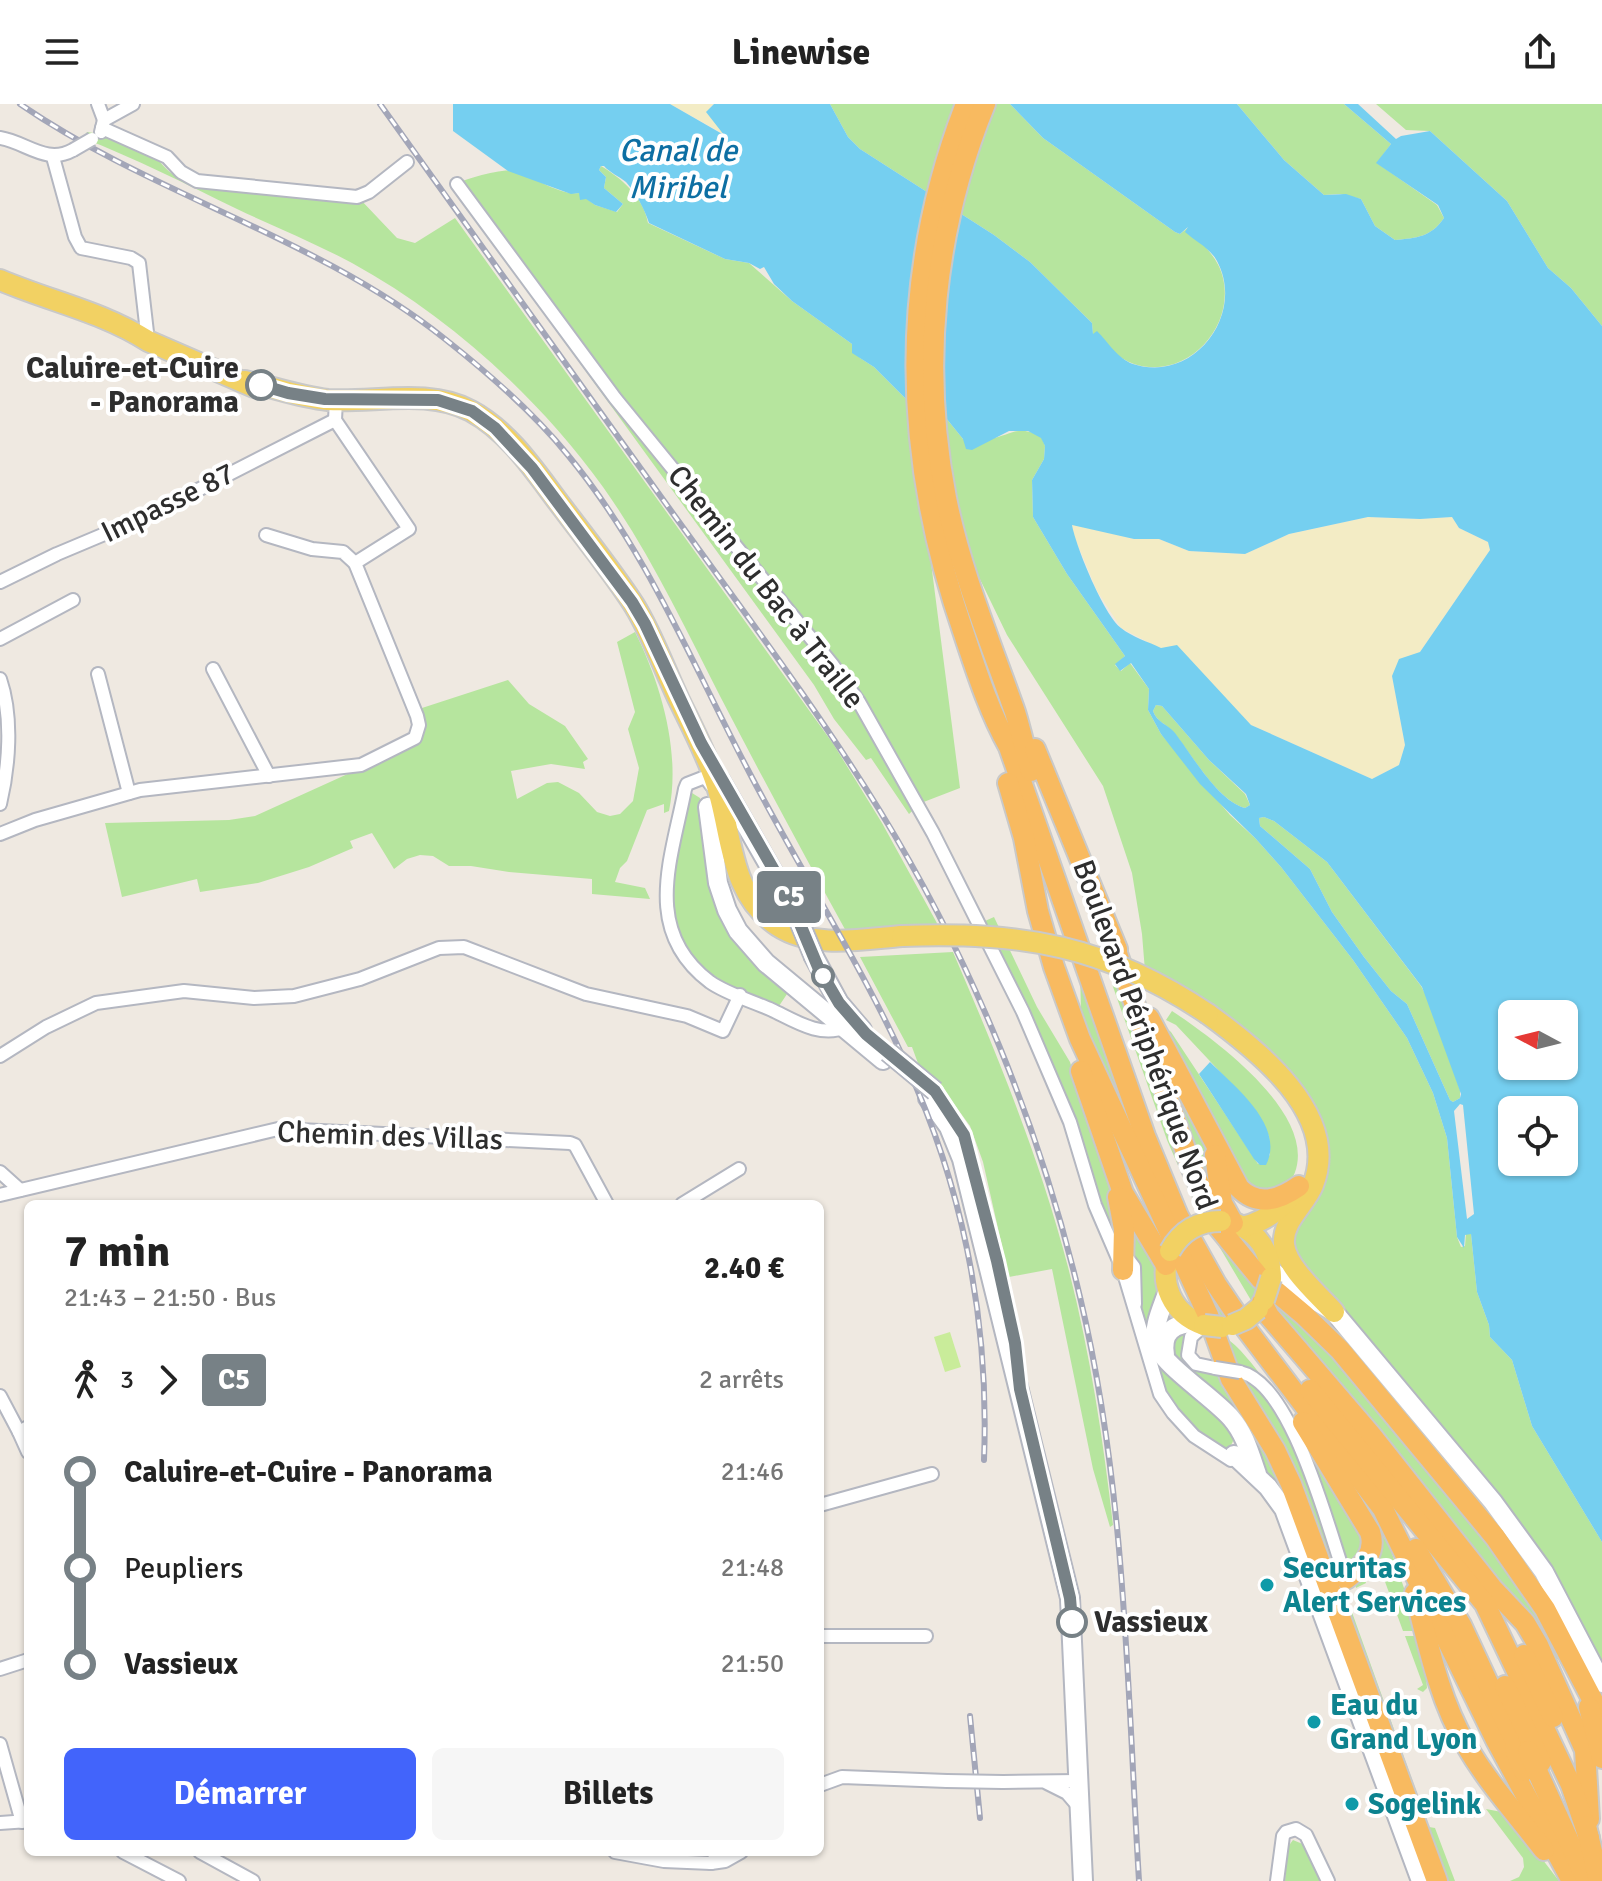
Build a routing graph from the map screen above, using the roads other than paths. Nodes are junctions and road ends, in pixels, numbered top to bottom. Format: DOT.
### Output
graph roads {
  1 [pos="98,104"];
  2 [pos="108,104"];
  3 [pos="133,104"];
  4 [pos="966,104"];
  5 [pos="985,104"];
  6 [pos="103,124"];
  7 [pos="0,138"];
  8 [pos="53,157"];
  9 [pos="407,162"];
  10 [pos="457,184"];
  11 [pos="0,280"];
  12 [pos="148,341"];
  13 [pos="335,410"];
  14 [pos="266,535"];
  15 [pos="945,537"];
  16 [pos="355,563"];
  17 [pos="0,582"];
  18 [pos="73,600"];
  19 [pos="0,639"];
  20 [pos="213,669"];
  21 [pos="98,674"];
  22 [pos="0,679"];
  23 [pos="678,698"];
  24 [pos="1016,715"];
  25 [pos="994,720"];
  26 [pos="701,743"];
  27 [pos="269,776"];
  28 [pos="701,777"];
  29 [pos="129,793"];
  30 [pos="0,804"];
  31 [pos="715,807"];
  32 [pos="0,834"];
  33 [pos="1112,939"];
  34 [pos="740,995"];
  35 [pos="1069,1012"];
  36 [pos="849,1025"];
  37 [pos="0,1056"];
  38 [pos="1095,1108"];
  39 [pos="1209,1135"];
  40 [pos="739,1169"];
  41 [pos="0,1172"];
  42 [pos="20,1190"];
  43 [pos="1302,1192"];
  44 [pos="0,1195"];
  45 [pos="605,1200"];
  46 [pos="689,1200"];
  47 [pos="1232,1223"];
  48 [pos="1119,1256"];
  49 [pos="1168,1258"];
  50 [pos="1270,1267"];
  51 [pos="1168,1290"];
  52 [pos="1262,1304"];
  53 [pos="1334,1312"];
  54 [pos="1214,1325"];
  55 [pos="1170,1365"];
  56 [pos="0,1396"];
  57 [pos="1303,1422"];
  58 [pos="24,1429"];
  59 [pos="1243,1462"];
  60 [pos="932,1474"];
  61 [pos="824,1504"];
  62 [pos="1406,1508"];
  63 [pos="1383,1509"];
  64 [pos="1404,1550"];
  65 [pos="1346,1579"];
  66 [pos="1492,1588"];
  67 [pos="824,1636"];
  68 [pos="926,1636"];
  69 [pos="24,1661"];
  70 [pos="0,1669"];
  71 [pos="1577,1669"];
  72 [pos="1602,1683"];
  73 [pos="1602,1718"];
  74 [pos="0,1744"];
  75 [pos="1527,1752"];
  76 [pos="1602,1758"];
  77 [pos="1078,1781"];
  78 [pos="1047,1783"];
  79 [pos="824,1784"];
  80 [pos="1557,1787"];
  81 [pos="1080,1807"];
  82 [pos="24,1819"];
  83 [pos="24,1822"];
  84 [pos="0,1823"];
  85 [pos="1589,1838"];
  86 [pos="131,1856"];
  87 [pos="207,1856"];
  88 [pos="637,1856"];
  89 [pos="717,1856"];
  90 [pos="734,1856"];
  91 [pos="711,1863"];
  92 [pos="179,1881"];
  93 [pos="253,1881"];
  94 [pos="1083,1881"];
  95 [pos="1278,1881"];
  96 [pos="1328,1881"];
  97 [pos="1421,1881"];
  98 [pos="1437,1881"];
  99 [pos="1571,1881"];
  100 [pos="1588,1881"];
  101 [pos="1599,1881"];
  1 -- 6 [label="street"];
  2 -- 6 [label="street"];
  3 -- 6 [label="street"];
  4 -- 15 [label="highway"];
  5 -- 15 [label="highway"];
  6 -- 8 [label="street, bridge"];
  6 -- 9 [label="street"];
  7 -- 8 [label="street"];
  8 -- 12 [label="street"];
  10 -- 48 [label="street, Chemin du Bac à Traille"];
  11 -- 12 [label="main road"];
  12 -- 13 [label="main road"];
  13 -- 16 [label="street"];
  13 -- 17 [label="street, Impasse 87"];
  13 -- 23 [label="main road"];
  14 -- 16 [label="street"];
  15 -- 24 [label="highway, Boulevard Périphérique Nord"];
  15 -- 25 [label="highway, Boulevard Périphérique Nord"];
  16 -- 27 [label="street"];
  18 -- 19 [label="street"];
  20 -- 27 [label="street"];
  21 -- 29 [label="street"];
  22 -- 30 [label="street"];
  23 -- 26 [label="main road"];
  23 -- 28 [label="main road"];
  24 -- 33 [label="highway"];
  24 -- 62 [label="highway, Boulevard Périphérique Nord"];
  25 -- 35 [label="highway"];
  25 -- 63 [label="highway, Boulevard Périphérique Nord"];
  26 -- 31 [label="main road"];
  26 -- 36 [label="main road, bridge"];
  27 -- 29 [label="street"];
  28 -- 31 [label="main road"];
  28 -- 34 [label="street"];
  29 -- 32 [label="street"];
  31 -- 36 [label="main road"];
  31 -- 43 [label="main road"];
  33 -- 39 [label="highway"];
  33 -- 71 [label="highway"];
  34 -- 36 [label="street"];
  34 -- 37 [label="street"];
  35 -- 38 [label="highway"];
  35 -- 98 [label="highway"];
  36 -- 77 [label="main road, bridge"];
  38 -- 48 [label="highway"];
  38 -- 49 [label="highway"];
  39 -- 43 [label="highway"];
  39 -- 47 [label="highway"];
  40 -- 46 [label="street"];
  41 -- 42 [label="street"];
  42 -- 44 [label="street, Chemin des Villas"];
  42 -- 45 [label="street, Chemin des Villas"];
  43 -- 47 [label="main road"];
  43 -- 50 [label="main road"];
  43 -- 53 [label="main road"];
  47 -- 49 [label="main road, bridge"];
  47 -- 50 [label="main road"];
  48 -- 59 [label="street, Chemin du Bac à Traille"];
  49 -- 51 [label="main road"];
  50 -- 52 [label="main road, bridge"];
  50 -- 53 [label="main road"];
  51 -- 54 [label="main road"];
  51 -- 55 [label="main road"];
  52 -- 54 [label="main road, bridge"];
  52 -- 66 [label="highway"];
  53 -- 72 [label="main road"];
  54 -- 55 [label="main road"];
  54 -- 57 [label="highway"];
  54 -- 65 [label="street, bridge"];
  55 -- 59 [label="main road"];
  56 -- 58 [label="street"];
  57 -- 64 [label="highway"];
  57 -- 65 [label="highway"];
  59 -- 97 [label="main road, Chemin du Bac à Traille"];
  60 -- 61 [label="street"];
  62 -- 66 [label="highway"];
  62 -- 75 [label="highway"];
  62 -- 80 [label="highway"];
  62 -- 85 [label="highway"];
  63 -- 64 [label="highway, Boulevard Périphérique Nord"];
  63 -- 75 [label="highway"];
  64 -- 99 [label="highway"];
  66 -- 85 [label="highway"];
  66 -- 85 [label="highway"];
  67 -- 68 [label="street"];
  69 -- 70 [label="street"];
  71 -- 73 [label="highway"];
  71 -- 76 [label="highway"];
  74 -- 82 [label="street"];
  75 -- 80 [label="highway"];
  75 -- 99 [label="highway"];
  75 -- 100 [label="highway"];
  77 -- 78 [label="street"];
  77 -- 81 [label="main road"];
  78 -- 79 [label="street, bridge"];
  78 -- 81 [label="street"];
  80 -- 100 [label="highway"];
  81 -- 94 [label="main road"];
  83 -- 84 [label="street"];
  85 -- 101 [label="highway"];
  86 -- 92 [label="street"];
  87 -- 93 [label="street"];
  88 -- 91 [label="street"];
  89 -- 91 [label="street"];
  90 -- 91 [label="street"];
  95 -- 96 [label="street"];
}
